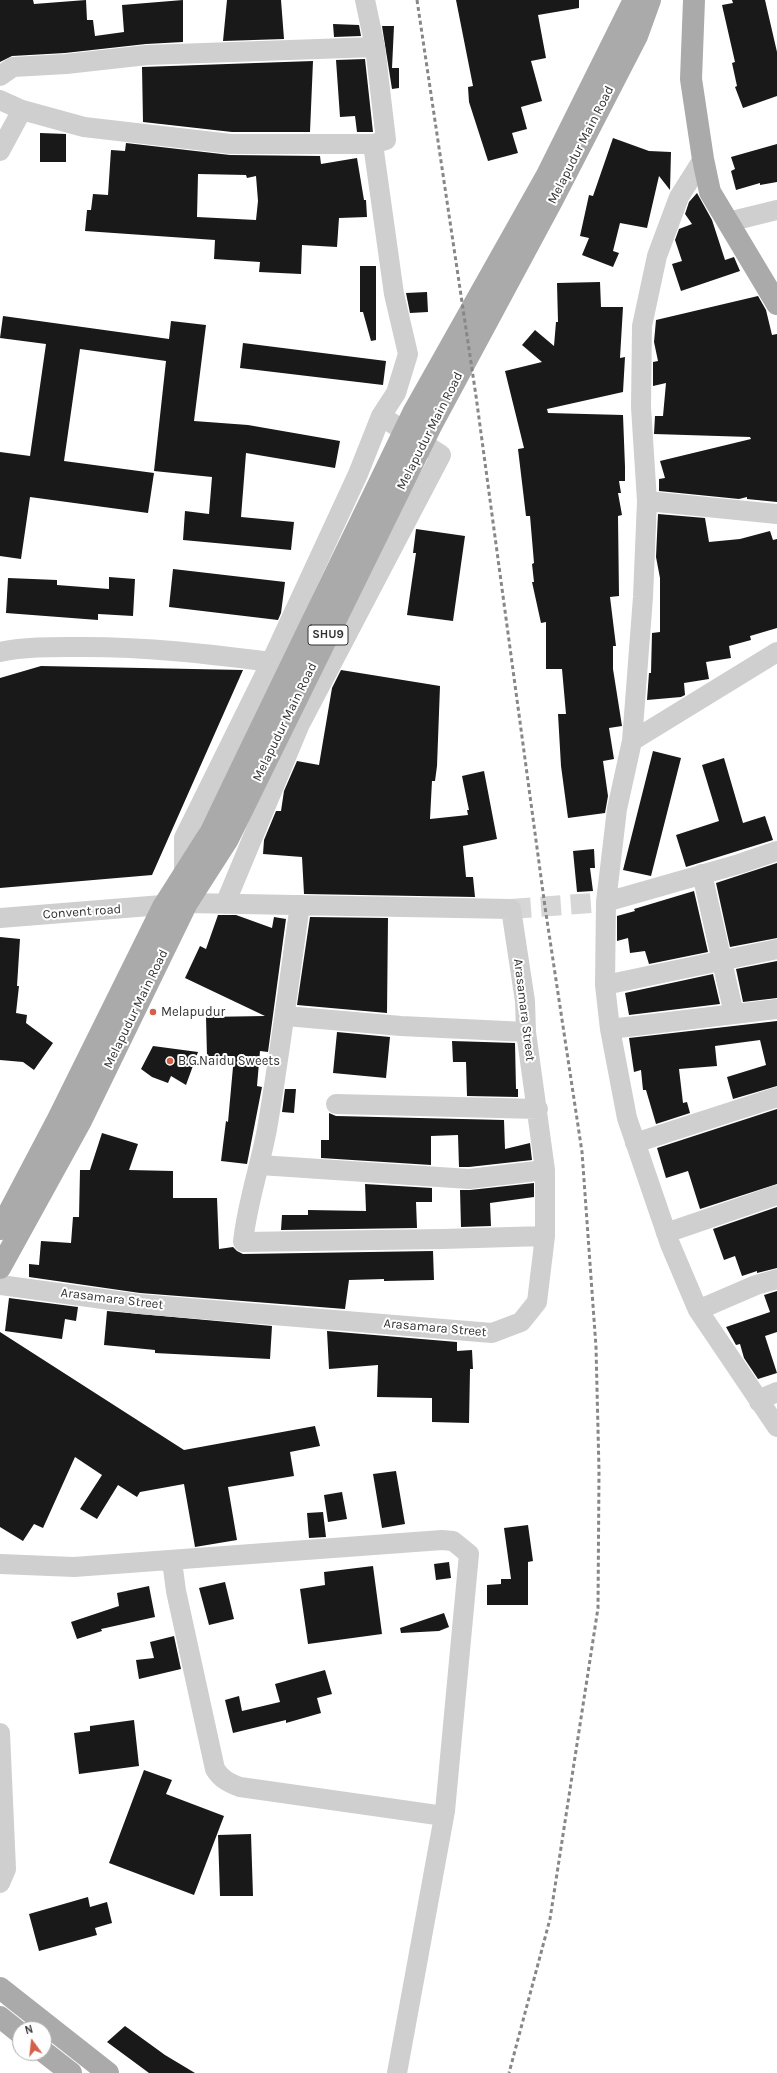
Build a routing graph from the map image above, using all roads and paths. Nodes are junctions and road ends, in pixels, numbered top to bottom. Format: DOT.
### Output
graph roads {
  1 [pos="366,0"];
  2 [pos="634,0"];
  3 [pos="650,0"];
  4 [pos="694,0"];
  5 [pos="375,47"];
  6 [pos="0,76"];
  7 [pos="0,100"];
  8 [pos="22,110"];
  9 [pos="374,144"];
  10 [pos="0,151"];
  11 [pos="703,159"];
  12 [pos="777,210"];
  13 [pos="728,222"];
  14 [pos="777,304"];
  15 [pos="381,416"];
  16 [pos="647,501"];
  17 [pos="777,514"];
  18 [pos="0,652"];
  19 [pos="777,652"];
  20 [pos="271,662"];
  21 [pos="632,741"];
  22 [pos="777,851"];
  23 [pos="702,874"];
  24 [pos="184,876"];
  25 [pos="606,902"];
  26 [pos="187,903"];
  27 [pos="225,904"];
  28 [pos="300,905"];
  29 [pos="164,907"];
  30 [pos="511,910"];
  31 [pos="0,918"];
  32 [pos="777,949"];
  33 [pos="722,960"];
  34 [pos="605,985"];
  35 [pos="777,1009"];
  36 [pos="734,1014"];
  37 [pos="286,1016"];
  38 [pos="610,1029"];
  39 [pos="526,1032"];
  40 [pos="777,1097"];
  41 [pos="336,1104"];
  42 [pos="538,1109"];
  43 [pos="635,1142"];
  44 [pos="260,1165"];
  45 [pos="545,1170"];
  46 [pos="777,1195"];
  47 [pos="0,1229"];
  48 [pos="666,1233"];
  49 [pos="545,1236"];
  50 [pos="0,1268"];
  51 [pos="777,1279"];
  52 [pos="0,1285"];
  53 [pos="698,1310"];
  54 [pos="777,1392"];
  55 [pos="759,1402"];
  56 [pos="777,1427"];
  57 [pos="172,1561"];
  58 [pos="0,1564"];
  59 [pos="0,1733"];
  60 [pos="444,1816"];
  61 [pos="0,1883"];
  62 [pos="0,1988"];
  63 [pos="0,2017"];
  64 [pos="12,2027"];
  65 [pos="52,2058"];
  66 [pos="71,2073"];
  67 [pos="108,2073"];
  68 [pos="397,2073"];
  1 -- 5 [label="street"];
  2 -- 24 [label="main road, Melapudur Main Road / SHU9"];
  3 -- 26 [label="main road, Melapudur Main Road / SHU9"];
  4 -- 11 [label="main road"];
  5 -- 6 [label="street"];
  5 -- 9 [label="street"];
  7 -- 8 [label="street"];
  8 -- 9 [label="street"];
  8 -- 10 [label="street"];
  9 -- 15 [label="street"];
  11 -- 13 [label="main road"];
  11 -- 16 [label="street"];
  12 -- 13 [label="street"];
  13 -- 14 [label="main road"];
  15 -- 20 [label="street"];
  15 -- 27 [label="street"];
  16 -- 17 [label="street"];
  16 -- 21 [label="street"];
  18 -- 20 [label="street"];
  19 -- 21 [label="street"];
  20 -- 24 [label="street"];
  21 -- 25 [label="street"];
  22 -- 23 [label="street"];
  23 -- 25 [label="street"];
  23 -- 33 [label="street"];
  24 -- 29 [label="main road, Melapudur Main Road / SHU9"];
  25 -- 34 [label="street"];
  26 -- 27 [label="street, Convent road"];
  26 -- 29 [label="street, Convent road"];
  26 -- 50 [label="main road, Melapudur Main Road / SHU9"];
  27 -- 28 [label="street, Convent road"];
  28 -- 30 [label="street, Convent road"];
  28 -- 37 [label="street"];
  29 -- 31 [label="street, Convent road"];
  29 -- 47 [label="main road, Melapudur Main Road / SHU9"];
  30 -- 39 [label="street, Arasamara Street"];
  32 -- 33 [label="street"];
  33 -- 34 [label="street"];
  33 -- 36 [label="street"];
  34 -- 38 [label="street"];
  35 -- 36 [label="street"];
  36 -- 38 [label="street"];
  37 -- 39 [label="street"];
  37 -- 44 [label="street"];
  38 -- 43 [label="street"];
  39 -- 42 [label="street, Arasamara Street"];
  40 -- 43 [label="street"];
  41 -- 42 [label="street"];
  42 -- 45 [label="street, Arasamara Street"];
  43 -- 48 [label="street"];
  44 -- 45 [label="street"];
  44 -- 49 [label="street"];
  45 -- 49 [label="street, Arasamara Street"];
  46 -- 48 [label="street"];
  48 -- 53 [label="street"];
  49 -- 52 [label="street, Arasamara Street"];
  51 -- 53 [label="street"];
  53 -- 55 [label="street"];
  54 -- 55 [label="street"];
  55 -- 56 [label="street"];
  57 -- 58 [label="street"];
  57 -- 60 [label="street"];
  57 -- 60 [label="street"];
  59 -- 61 [label="street"];
  60 -- 68 [label="street"];
  62 -- 67 [label="main road"];
  63 -- 64 [label="main road"];
  65 -- 66 [label="main road"];
}
